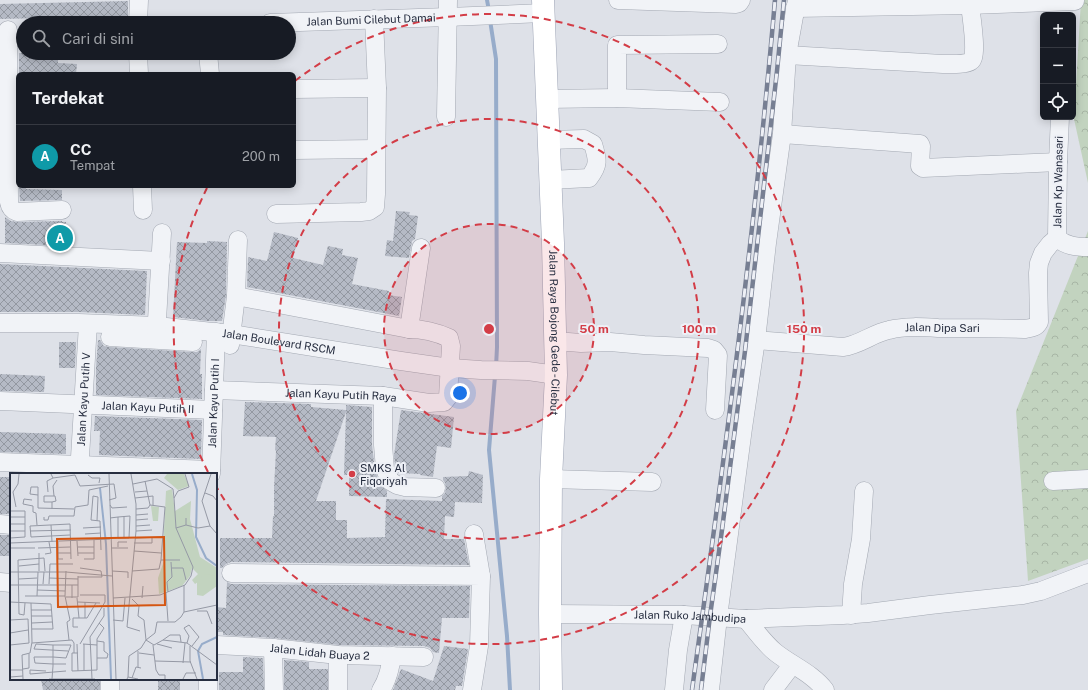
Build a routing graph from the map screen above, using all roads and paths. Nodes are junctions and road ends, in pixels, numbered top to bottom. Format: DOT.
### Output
graph roads {
  1 [pos="139,0"];
  2 [pos="618,0"];
  3 [pos="741,0"];
  4 [pos="685,1"];
  5 [pos="796,4"];
  6 [pos="970,5"];
  7 [pos="1074,6"];
  8 [pos="543,7"];
  9 [pos="454,11"];
  10 [pos="138,16"];
  11 [pos="374,19"];
  12 [pos="296,22"];
  13 [pos="10,30"];
  14 [pos="718,44"];
  15 [pos="787,55"];
  16 [pos="138,60"];
  17 [pos="209,60"];
  18 [pos="139,72"];
  19 [pos="210,72"];
  20 [pos="377,88"];
  21 [pos="9,89"];
  22 [pos="296,89"];
  23 [pos="617,98"];
  24 [pos="546,99"];
  25 [pos="720,102"];
  26 [pos="446,117"];
  27 [pos="1060,120"];
  28 [pos="782,134"];
  29 [pos="548,140"];
  30 [pos="14,146"];
  31 [pos="376,149"];
  32 [pos="296,150"];
  33 [pos="1058,162"];
  34 [pos="550,180"];
  35 [pos="142,188"];
  36 [pos="62,210"];
  37 [pos="143,210"];
  38 [pos="276,214"];
  39 [pos="162,233"];
  40 [pos="1058,238"];
  41 [pos="238,240"];
  42 [pos="421,248"];
  43 [pos="1088,248"];
  44 [pos="0,253"];
  45 [pos="161,260"];
  46 [pos="236,296"];
  47 [pos="0,323"];
  48 [pos="88,329"];
  49 [pos="409,329"];
  50 [pos="156,333"];
  51 [pos="0,335"];
  52 [pos="223,339"];
  53 [pos="756,340"];
  54 [pos="555,341"];
  55 [pos="449,374"];
  56 [pos="556,380"];
  57 [pos="214,390"];
  58 [pos="383,396"];
  59 [pos="0,401"];
  60 [pos="83,405"];
  61 [pos="213,410"];
  62 [pos="715,410"];
  63 [pos="0,462"];
  64 [pos="80,470"];
  65 [pos="148,471"];
  66 [pos="211,472"];
  67 [pos="551,479"];
  68 [pos="1088,479"];
  69 [pos="1053,481"];
  70 [pos="652,482"];
  71 [pos="436,488"];
  72 [pos="864,491"];
  73 [pos="0,524"];
  74 [pos="10,525"];
  75 [pos="474,534"];
  76 [pos="1088,573"];
  77 [pos="231,574"];
  78 [pos="480,576"];
  79 [pos="0,582"];
  80 [pos="10,583"];
  81 [pos="550,614"];
  82 [pos="851,614"];
  83 [pos="684,615"];
  84 [pos="718,617"];
  85 [pos="746,619"];
  86 [pos="217,644"];
  87 [pos="273,648"];
  88 [pos="338,655"];
  89 [pos="392,656"];
  90 [pos="424,658"];
  91 [pos="792,665"];
  92 [pos="274,690"];
  93 [pos="338,690"];
  94 [pos="381,690"];
  95 [pos="472,690"];
  96 [pos="551,690"];
  97 [pos="674,690"];
  98 [pos="710,690"];
  99 [pos="773,690"];
  100 [pos="825,690"];
  1 -- 10 [label="street"];
  2 -- 4 [label="street"];
  3 -- 4 [label="street"];
  5 -- 6 [label="street"];
  5 -- 15 [label="street"];
  6 -- 7 [label="street"];
  6 -- 15 [label="street"];
  8 -- 9 [label="street, Jalan Bumi Cilebut Damai"];
  8 -- 24 [label="main road, Jalan Raya Bojong Gede - Cilebut"];
  9 -- 11 [label="street, Jalan Bumi Cilebut Damai"];
  9 -- 26 [label="street"];
  11 -- 12 [label="street, Jalan Bumi Cilebut Damai"];
  11 -- 20 [label="street"];
  13 -- 21 [label="street"];
  14 -- 23 [label="street"];
  15 -- 28 [label="street"];
  16 -- 18 [label="street"];
  17 -- 19 [label="street"];
  20 -- 22 [label="street"];
  20 -- 31 [label="street"];
  21 -- 30 [label="street"];
  23 -- 24 [label="street"];
  23 -- 25 [label="street"];
  24 -- 29 [label="main road, Jalan Raya Bojong Gede - Cilebut"];
  27 -- 33 [label="street, Jalan Kp Wanasari"];
  28 -- 33 [label="street"];
  28 -- 53 [label="street"];
  29 -- 34 [label="main road, Jalan Raya Bojong Gede - Cilebut"];
  29 -- 34 [label="street"];
  30 -- 36 [label="street"];
  31 -- 32 [label="street"];
  31 -- 38 [label="street"];
  33 -- 40 [label="street, Jalan Kp Wanasari"];
  34 -- 54 [label="main road, Jalan Raya Bojong Gede - Cilebut"];
  35 -- 37 [label="street"];
  39 -- 45 [label="street"];
  40 -- 43 [label="street, Jalan Kp Wanasari"];
  40 -- 53 [label="street, Jalan Dipa Sari"];
  41 -- 46 [label="street, Jalan Kayu Putih I"];
  42 -- 49 [label="street"];
  44 -- 45 [label="street"];
  45 -- 50 [label="street"];
  46 -- 49 [label="street"];
  46 -- 52 [label="street, Jalan Kayu Putih I"];
  47 -- 48 [label="street, Jalan Boulevard RSCM"];
  48 -- 50 [label="street, Jalan Boulevard RSCM"];
  48 -- 51 [label="street, Jalan Boulevard RSCM"];
  48 -- 60 [label="street, Jalan Kayu Putih V"];
  49 -- 55 [label="street"];
  50 -- 52 [label="street, Jalan Boulevard RSCM"];
  52 -- 55 [label="street, Jalan Boulevard RSCM"];
  52 -- 57 [label="street, Jalan Kayu Putih I"];
  53 -- 84 [label="street"];
  54 -- 56 [label="main road, Jalan Raya Bojong Gede - Cilebut"];
  54 -- 62 [label="street"];
  55 -- 56 [label="street, Jalan Boulevard RSCM"];
  55 -- 58 [label="street, Jalan Kayu Putih Raya"];
  56 -- 67 [label="main road, Jalan Raya Bojong Gede - Cilebut"];
  57 -- 58 [label="street, Jalan Kayu Putih Raya"];
  57 -- 61 [label="street, Jalan Kayu Putih I"];
  58 -- 71 [label="street"];
  59 -- 60 [label="street, Jalan Kayu Putih II"];
  60 -- 61 [label="street, Jalan Kayu Putih II"];
  60 -- 64 [label="street, Jalan Kayu Putih V"];
  61 -- 66 [label="street, Jalan Kayu Putih I"];
  63 -- 64 [label="street"];
  64 -- 65 [label="street"];
  65 -- 66 [label="street"];
  67 -- 70 [label="street"];
  67 -- 81 [label="main road, Jalan Raya Bojong Gede - Cilebut"];
  68 -- 69 [label="street"];
  72 -- 82 [label="street"];
  73 -- 74 [label="street"];
  75 -- 78 [label="street"];
  76 -- 82 [label="street"];
  77 -- 78 [label="street"];
  78 -- 95 [label="street"];
  79 -- 80 [label="street"];
  81 -- 83 [label="street, Jalan Ruko Jambudipa"];
  81 -- 96 [label="main road, Jalan Raya Bojong Gede - Cilebut"];
  82 -- 85 [label="street"];
  83 -- 84 [label="street, Jalan Ruko Jambudipa"];
  83 -- 97 [label="street"];
  84 -- 85 [label="street, Jalan Ruko Jambudipa"];
  84 -- 98 [label="street"];
  85 -- 91 [label="street, Jalan Ruko Jambudipa"];
  86 -- 87 [label="street, Jalan Lidah Buaya 2"];
  87 -- 88 [label="street, Jalan Lidah Buaya 2"];
  87 -- 92 [label="street"];
  88 -- 89 [label="street, Jalan Lidah Buaya 2"];
  88 -- 93 [label="street"];
  89 -- 90 [label="street, Jalan Lidah Buaya 2"];
  89 -- 94 [label="street"];
  91 -- 99 [label="street"];
  91 -- 100 [label="street, Jalan Ruko Jambudipa"];
}
